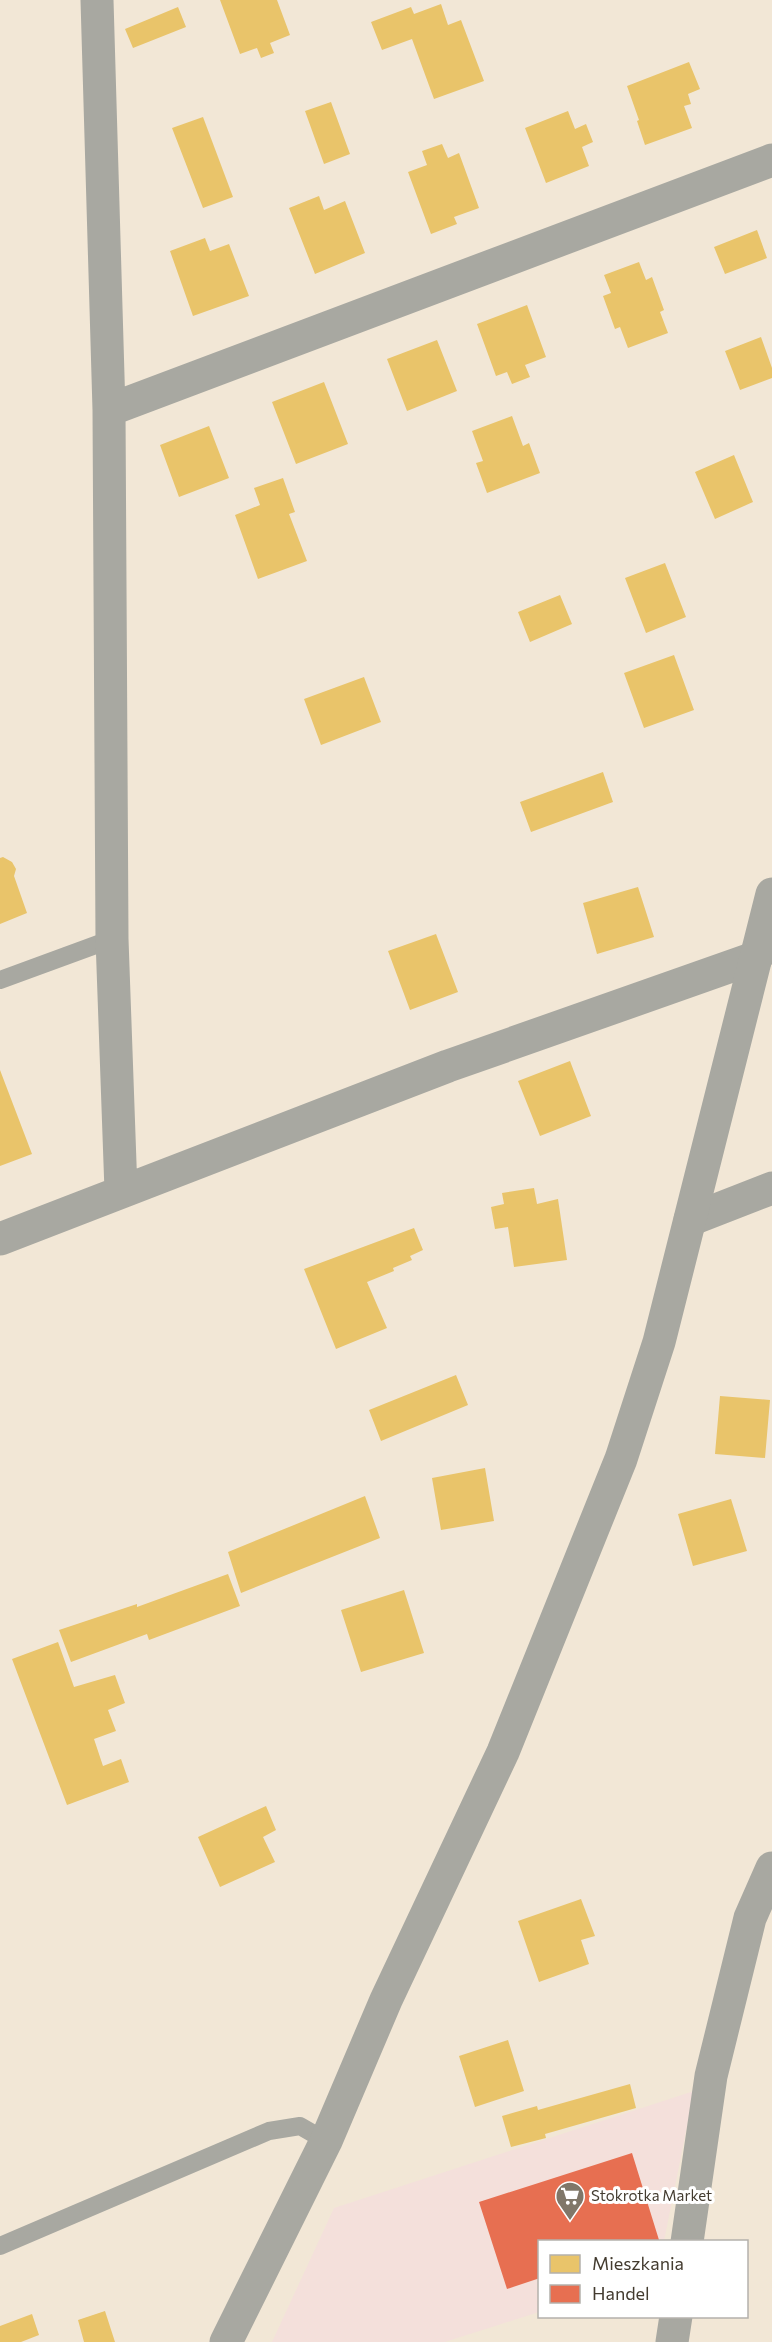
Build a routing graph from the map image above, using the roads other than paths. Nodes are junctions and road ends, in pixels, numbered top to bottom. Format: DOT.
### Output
graph roads {
  1 [pos="97,0"];
  2 [pos="772,160"];
  3 [pos="109,410"];
  4 [pos="772,894"];
  5 [pos="112,939"];
  6 [pos="757,957"];
  7 [pos="0,980"];
  8 [pos="772,1188"];
  9 [pos="121,1191"];
  10 [pos="690,1220"];
  11 [pos="0,1239"];
  12 [pos="772,1868"];
  13 [pos="326,2141"];
  14 [pos="687,2240"];
  15 [pos="0,2246"];
  16 [pos="676,2318"];
  17 [pos="226,2342"];
  18 [pos="672,2342"];
  1 -- 3 [label="street"];
  2 -- 3 [label="street"];
  3 -- 5 [label="street"];
  4 -- 6 [label="street"];
  5 -- 7 [label="lane"];
  5 -- 9 [label="street"];
  6 -- 9 [label="street"];
  6 -- 10 [label="street"];
  8 -- 10 [label="street"];
  9 -- 11 [label="street"];
  10 -- 13 [label="street"];
  12 -- 14 [label="street"];
  13 -- 15 [label="lane"];
  13 -- 17 [label="street"];
  16 -- 18 [label="street"];
}
